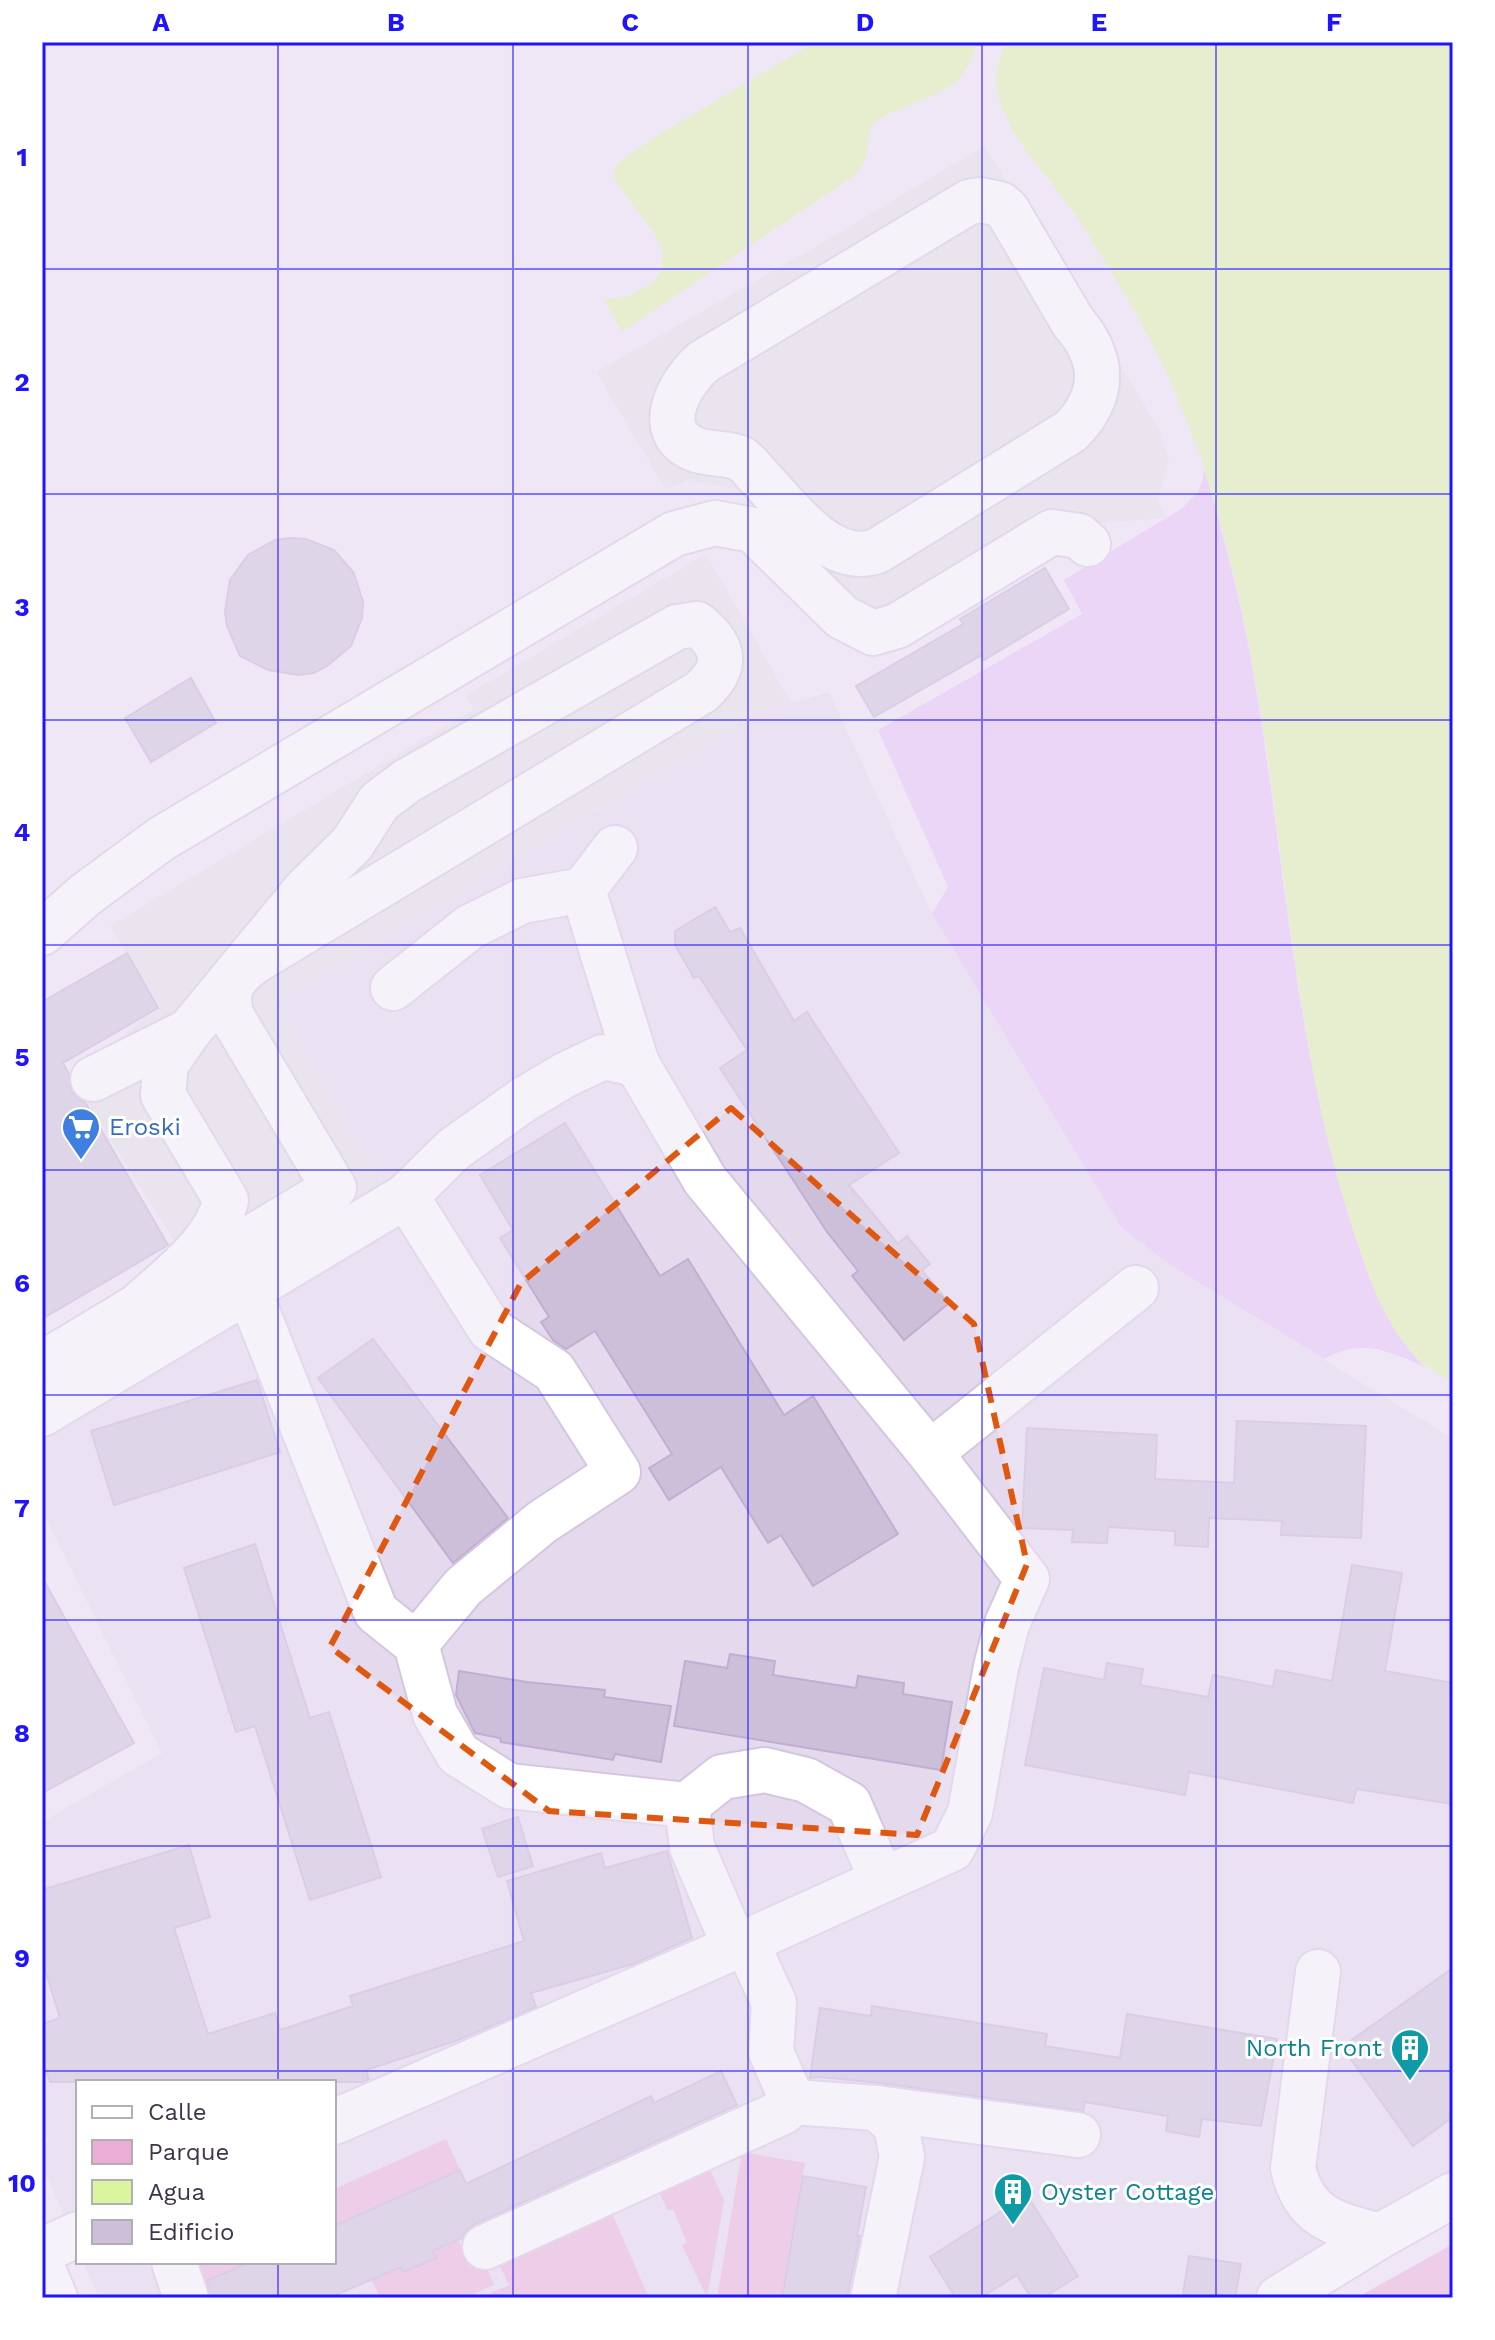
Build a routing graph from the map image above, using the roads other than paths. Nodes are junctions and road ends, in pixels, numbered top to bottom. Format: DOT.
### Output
graph roads {
  1 [pos="773,492"];
  2 [pos="735,527"];
  3 [pos="1088,544"];
  4 [pos="615,848"];
  5 [pos="583,890"];
  6 [pos="42,933"];
  7 [pos="234,978"];
  8 [pos="393,988"];
  9 [pos="189,1031"];
  10 [pos="242,1032"];
  11 [pos="637,1064"];
  12 [pos="93,1079"];
  13 [pos="406,1196"];
  14 [pos="226,1200"];
  15 [pos="275,1223"];
  16 [pos="1136,1288"];
  17 [pos="249,1291"];
  18 [pos="137,1307"];
  19 [pos="42,1364"];
  20 [pos="42,1414"];
  21 [pos="930,1453"];
  22 [pos="416,1644"];
  23 [pos="687,1805"];
  24 [pos="882,1880"];
  25 [pos="740,1945"];
  26 [pos="1318,1972"];
  27 [pos="793,2102"];
  28 [pos="877,2108"];
  29 [pos="336,2121"];
  30 [pos="1078,2135"];
  31 [pos="1453,2195"];
  32 [pos="76,2235"];
  33 [pos="1380,2236"];
  34 [pos="485,2247"];
  35 [pos="42,2251"];
  36 [pos="175,2264"];
  37 [pos="42,2267"];
  38 [pos="55,2298"];
  39 [pos="186,2298"];
  40 [pos="873,2298"];
  41 [pos="1279,2298"];
  1 -- 1 [label="street"];
  1 -- 2 [label="street"];
  2 -- 3 [label="street"];
  2 -- 6 [label="street"];
  4 -- 5 [label="street"];
  5 -- 8 [label="street"];
  5 -- 11 [label="street"];
  7 -- 7 [label="street"];
  7 -- 9 [label="street"];
  7 -- 10 [label="street"];
  9 -- 10 [label="street"];
  9 -- 12 [label="street"];
  9 -- 14 [label="street"];
  10 -- 15 [label="street"];
  11 -- 13 [label="street"];
  11 -- 21 [label="street"];
  13 -- 17 [label="street"];
  13 -- 22 [label="street"];
  14 -- 15 [label="street"];
  14 -- 18 [label="street"];
  15 -- 18 [label="street"];
  16 -- 21 [label="street"];
  17 -- 20 [label="street"];
  17 -- 22 [label="street"];
  18 -- 19 [label="street"];
  21 -- 24 [label="street"];
  22 -- 23 [label="street"];
  23 -- 24 [label="street"];
  23 -- 25 [label="street"];
  24 -- 25 [label="street"];
  25 -- 27 [label="street"];
  25 -- 29 [label="street"];
  26 -- 33 [label="street"];
  27 -- 28 [label="street"];
  27 -- 34 [label="street"];
  28 -- 30 [label="street"];
  28 -- 40 [label="street"];
  31 -- 33 [label="street"];
  32 -- 35 [label="street"];
  33 -- 41 [label="street"];
  36 -- 39 [label="street"];
  37 -- 38 [label="street"];
}
